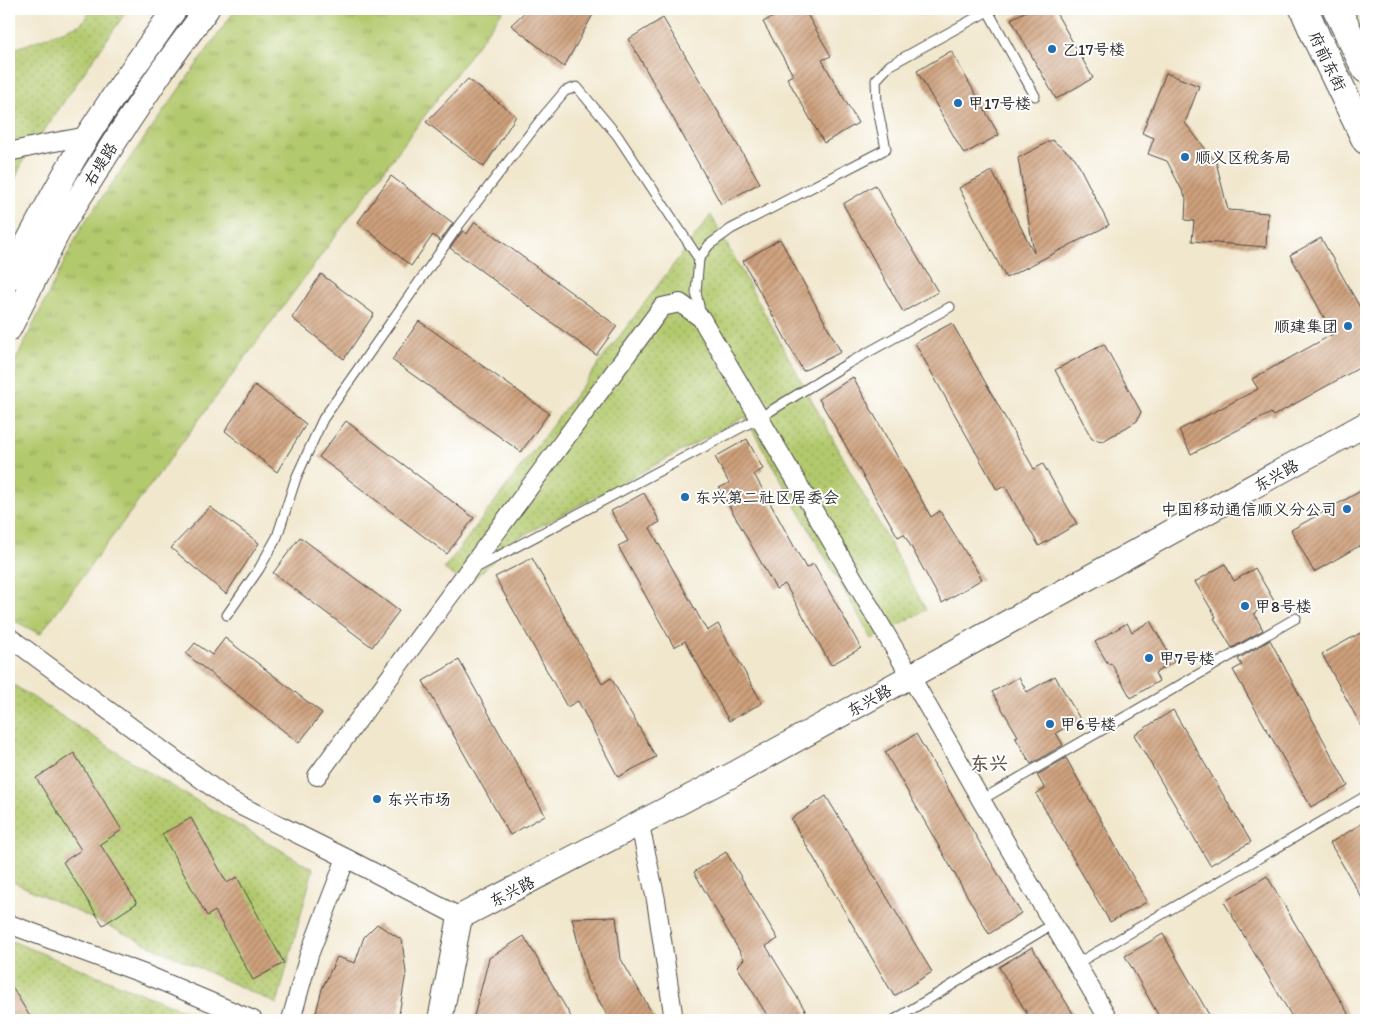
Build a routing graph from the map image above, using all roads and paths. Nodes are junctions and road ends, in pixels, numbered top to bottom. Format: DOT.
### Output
graph roads {
  1 [pos="175,9"];
  2 [pos="207,9"];
  3 [pos="1304,9"];
  4 [pos="1337,9"];
  5 [pos="1366,69"];
  6 [pos="1035,96"];
  7 [pos="88,136"];
  8 [pos="1366,140"];
  9 [pos="9,152"];
  10 [pos="699,259"];
  11 [pos="9,278"];
  12 [pos="950,307"];
  13 [pos="702,318"];
  14 [pos="9,329"];
  15 [pos="759,418"];
  16 [pos="1366,424"];
  17 [pos="465,574"];
  18 [pos="227,615"];
  19 [pos="1296,618"];
  20 [pos="9,637"];
  21 [pos="911,677"];
  22 [pos="317,776"];
  23 [pos="1366,796"];
  24 [pos="981,800"];
  25 [pos="640,825"];
  26 [pos="346,858"];
  27 [pos="460,918"];
  28 [pos="9,924"];
  29 [pos="1053,924"];
  30 [pos="1076,964"];
  31 [pos="253,1020"];
  32 [pos="291,1020"];
  33 [pos="440,1020"];
  34 [pos="674,1020"];
  35 [pos="894,1020"];
  36 [pos="1109,1020"];
  1 -- 7 [label="street, 右堤路"];
  2 -- 14 [label="street, 右堤路"];
  3 -- 8 [label="main road, 府前东街"];
  4 -- 5 [label="main road, 府前东街"];
  6 -- 10 [label="lane"];
  7 -- 9 [label="street"];
  7 -- 11 [label="street, 右堤路"];
  10 -- 13 [label="lane"];
  10 -- 18 [label="lane"];
  12 -- 15 [label="lane"];
  13 -- 15 [label="street"];
  13 -- 17 [label="street"];
  15 -- 17 [label="lane"];
  15 -- 21 [label="street"];
  16 -- 21 [label="street, 东兴路"];
  17 -- 22 [label="street"];
  19 -- 24 [label="lane"];
  20 -- 26 [label="street"];
  21 -- 24 [label="street"];
  21 -- 25 [label="street, 东兴路"];
  23 -- 30 [label="lane"];
  24 -- 29 [label="street"];
  25 -- 27 [label="street, 东兴路"];
  25 -- 34 [label="street"];
  26 -- 27 [label="street"];
  26 -- 32 [label="street"];
  27 -- 33 [label="street"];
  28 -- 31 [label="street"];
  29 -- 30 [label="street"];
  29 -- 35 [label="lane"];
  30 -- 36 [label="street"];
}
